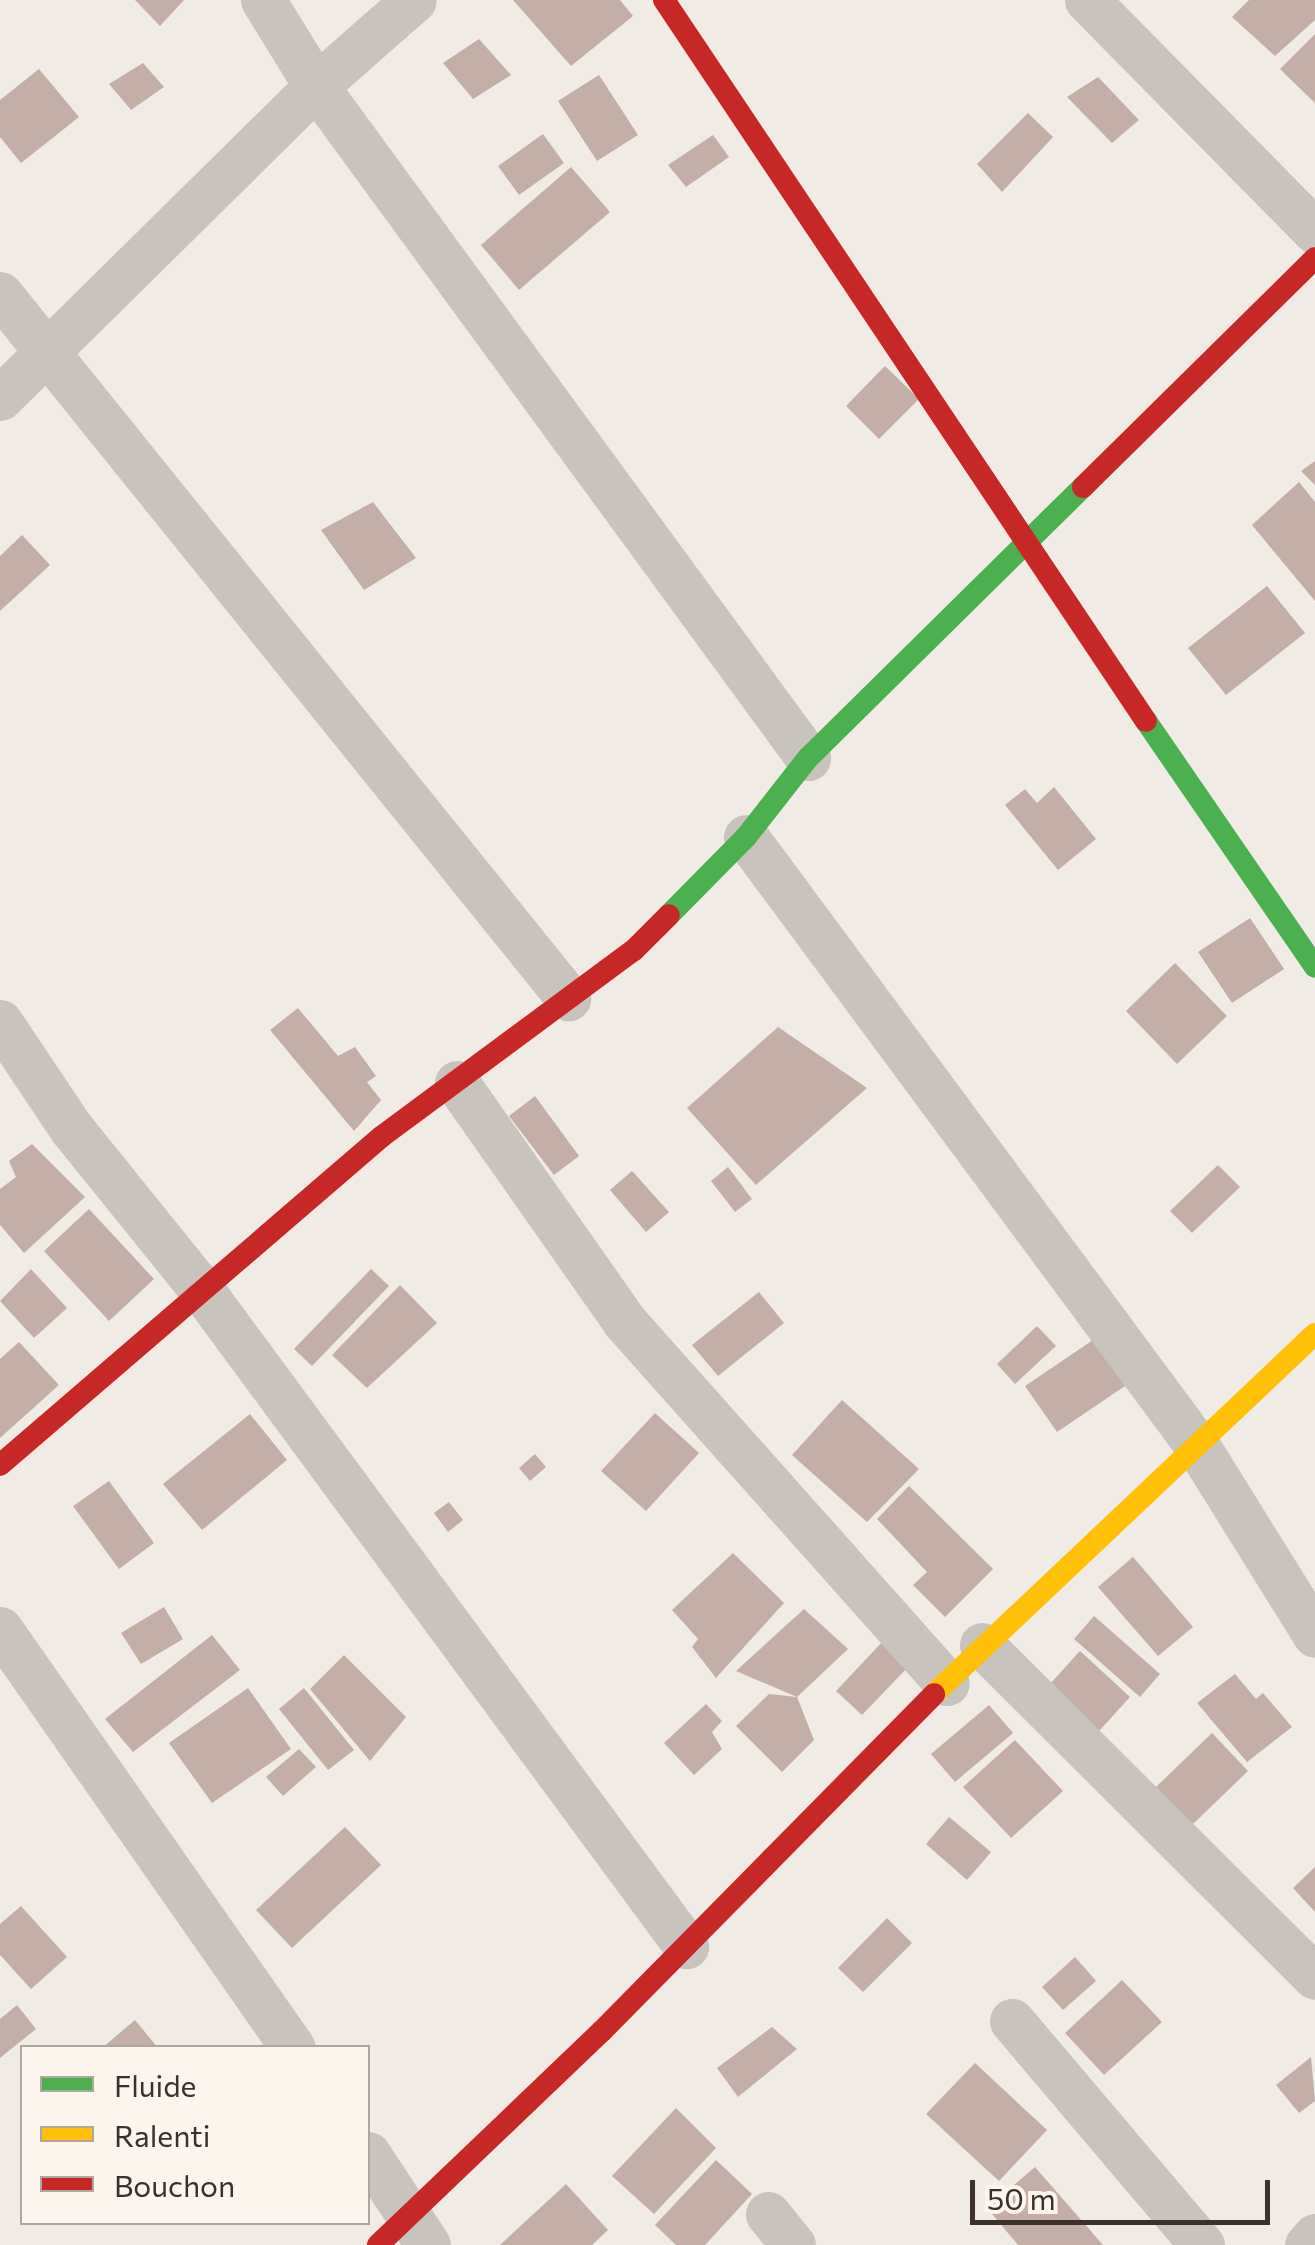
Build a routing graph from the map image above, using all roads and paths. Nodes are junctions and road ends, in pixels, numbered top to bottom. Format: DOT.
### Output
graph roads {
  1 [pos="263,0"];
  2 [pos="414,0"];
  3 [pos="664,0"];
  4 [pos="1087,0"];
  5 [pos="316,86"];
  6 [pos="1315,231"];
  7 [pos="1315,258"];
  8 [pos="0,294"];
  9 [pos="47,353"];
  10 [pos="0,398"];
  11 [pos="1027,548"];
  12 [pos="808,758"];
  13 [pos="746,837"];
  14 [pos="1315,967"];
  15 [pos="568,998"];
  16 [pos="0,1022"];
  17 [pos="457,1083"];
  18 [pos="201,1289"];
  19 [pos="1315,1334"];
  20 [pos="1198,1447"];
  21 [pos="0,1465"];
  22 [pos="0,1629"];
  23 [pos="1315,1635"];
  24 [pos="982,1645"];
  25 [pos="947,1682"];
  26 [pos="686,1946"];
  27 [pos="1315,1977"];
  28 [pos="1012,2022"];
  29 [pos="291,2045"];
  30 [pos="370,2158"];
  31 [pos="405,2235"];
  32 [pos="1315,2236"];
  33 [pos="1202,2245"];
  34 [pos="1306,2245"];
  1 -- 5 [label="street"];
  2 -- 5 [label="street"];
  3 -- 11 [label="street"];
  4 -- 6 [label="street"];
  5 -- 9 [label="street"];
  5 -- 12 [label="street"];
  7 -- 11 [label="street"];
  8 -- 9 [label="street"];
  9 -- 10 [label="street"];
  9 -- 15 [label="street"];
  11 -- 12 [label="street"];
  11 -- 14 [label="street"];
  12 -- 13 [label="street"];
  13 -- 15 [label="street"];
  13 -- 20 [label="street"];
  15 -- 17 [label="street"];
  16 -- 18 [label="street"];
  17 -- 18 [label="street"];
  17 -- 25 [label="street"];
  18 -- 21 [label="street"];
  18 -- 26 [label="street"];
  19 -- 20 [label="street"];
  20 -- 23 [label="street"];
  20 -- 24 [label="street"];
  22 -- 29 [label="street"];
  24 -- 25 [label="street"];
  24 -- 27 [label="street"];
  25 -- 26 [label="street"];
  26 -- 31 [label="street"];
  28 -- 33 [label="street"];
  30 -- 31 [label="street"];
  32 -- 34 [label="street"];
}
